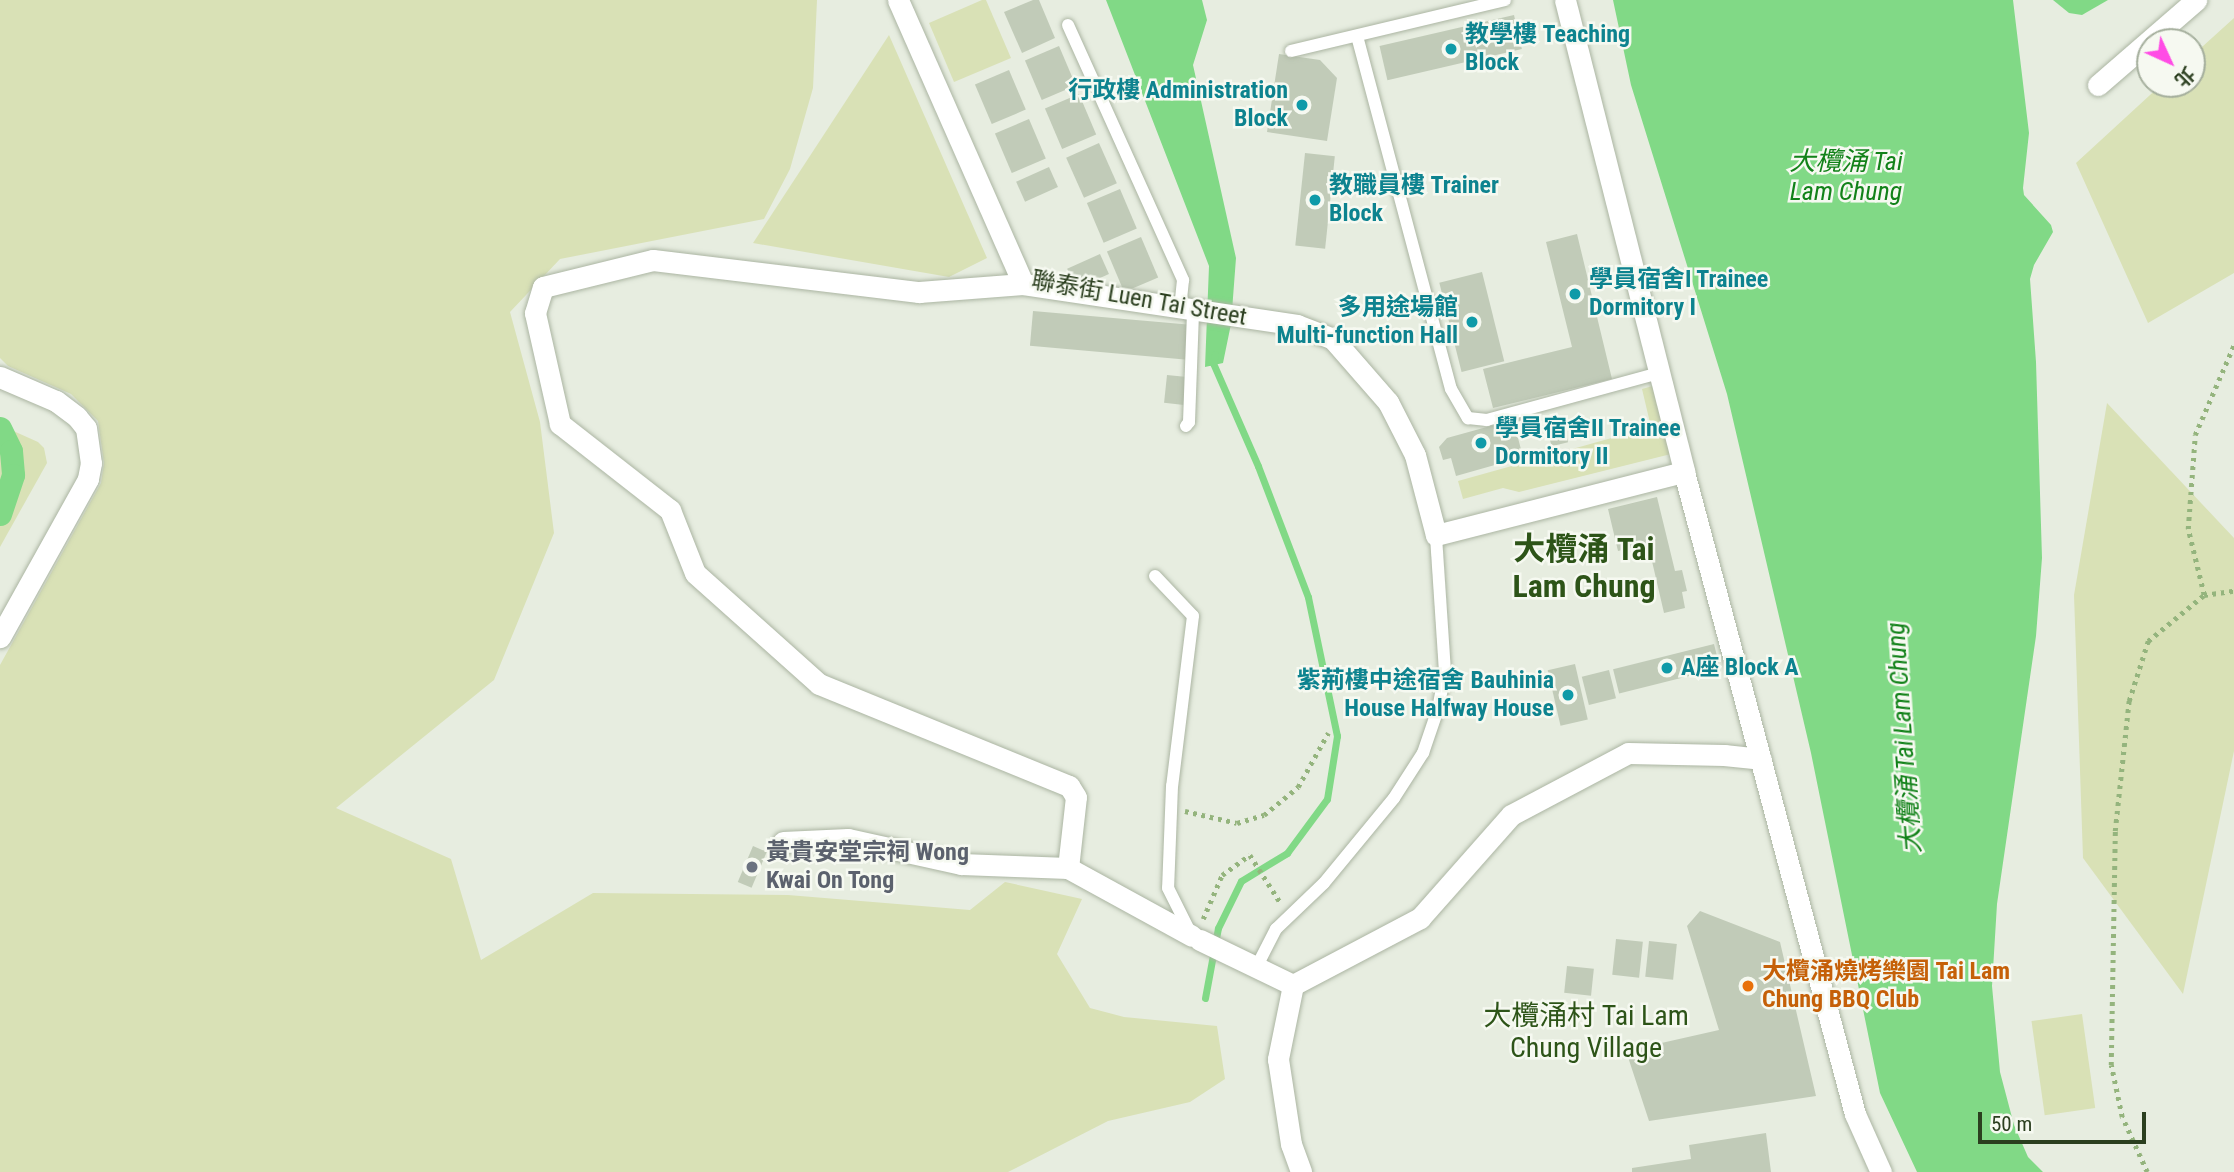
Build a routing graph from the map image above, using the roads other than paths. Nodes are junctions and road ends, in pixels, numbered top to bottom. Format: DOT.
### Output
graph roads {
  1 [pos="898,0"];
  2 [pos="1505,0"];
  3 [pos="1565,0"];
  4 [pos="2196,0"];
  5 [pos="1068,25"];
  6 [pos="1357,36"];
  7 [pos="1291,51"];
  8 [pos="2098,85"];
  9 [pos="1023,284"];
  10 [pos="1192,311"];
  11 [pos="1658,373"];
  12 [pos="0,377"];
  13 [pos="1186,426"];
  14 [pos="1684,472"];
  15 [pos="1436,535"];
  16 [pos="1155,576"];
  17 [pos="0,637"];
  18 [pos="1761,760"];
  19 [pos="783,842"];
  20 [pos="1068,868"];
  21 [pos="1193,935"];
  22 [pos="1247,964"];
  23 [pos="1293,985"];
  24 [pos="1301,1172"];
  25 [pos="1881,1172"];
  1 -- 9 [label="street, 聯泰街 Luen Tai Street"];
  2 -- 6 [label="lane"];
  3 -- 11 [label="street"];
  4 -- 8 [label="street"];
  5 -- 10 [label="lane"];
  6 -- 7 [label="lane"];
  6 -- 11 [label="lane"];
  9 -- 10 [label="street, 聯泰街 Luen Tai Street"];
  9 -- 20 [label="street"];
  10 -- 13 [label="lane"];
  10 -- 15 [label="street, 聯泰街 Luen Tai Street"];
  11 -- 14 [label="street"];
  12 -- 17 [label="street"];
  14 -- 15 [label="street"];
  14 -- 18 [label="street"];
  15 -- 22 [label="lane"];
  16 -- 21 [label="lane"];
  18 -- 23 [label="street"];
  18 -- 25 [label="street"];
  19 -- 20 [label="street"];
  20 -- 21 [label="street"];
  21 -- 22 [label="street"];
  22 -- 23 [label="street"];
  23 -- 24 [label="street"];
}
